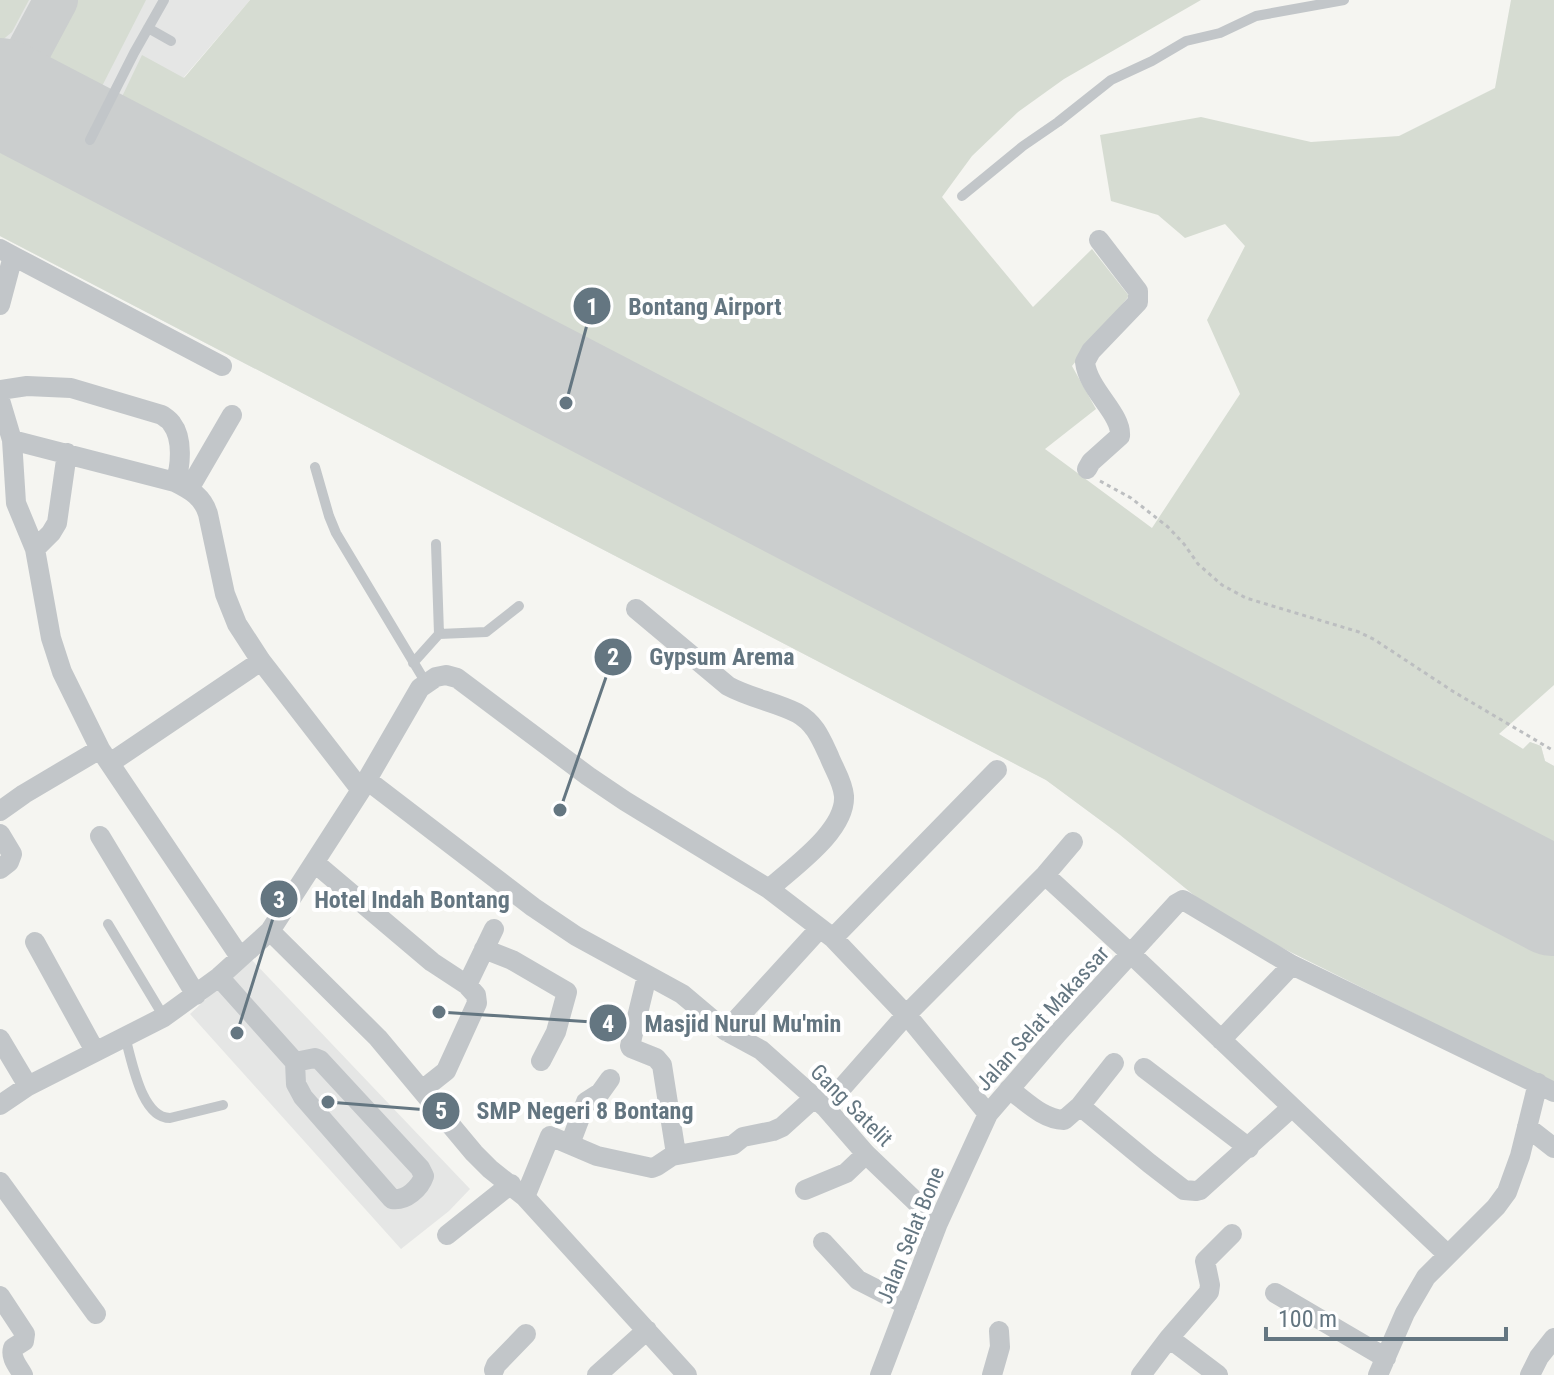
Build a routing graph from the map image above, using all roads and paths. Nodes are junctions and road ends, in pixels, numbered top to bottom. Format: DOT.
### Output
graph roads {
  1 [pos="164,0"];
  2 [pos="1344,0"];
  3 [pos="148,28"];
  4 [pos="171,41"];
  5 [pos="90,140"];
  6 [pos="962,196"];
  7 [pos="1099,240"];
  8 [pos="6,252"];
  9 [pos="0,305"];
  10 [pos="222,366"];
  11 [pos="0,390"];
  12 [pos="0,400"];
  13 [pos="232,415"];
  14 [pos="12,440"];
  15 [pos="67,453"];
  16 [pos="315,467"];
  17 [pos="1087,469"];
  18 [pos="182,486"];
  19 [pos="436,544"];
  20 [pos="35,549"];
  21 [pos="519,606"];
  22 [pos="636,609"];
  23 [pos="439,634"];
  24 [pos="261,661"];
  25 [pos="413,663"];
  26 [pos="426,683"];
  27 [pos="1554,751"];
  28 [pos="105,756"];
  29 [pos="997,770"];
  30 [pos="364,785"];
  31 [pos="0,811"];
  32 [pos="0,834"];
  33 [pos="100,836"];
  34 [pos="1073,842"];
  35 [pos="315,863"];
  36 [pos="0,869"];
  37 [pos="1045,875"];
  38 [pos="769,889"];
  39 [pos="108,924"];
  40 [pos="494,929"];
  41 [pos="270,931"];
  42 [pos="827,933"];
  43 [pos="35,942"];
  44 [pos="484,949"];
  45 [pos="1131,954"];
  46 [pos="240,957"];
  47 [pos="1292,965"];
  48 [pos="647,976"];
  49 [pos="219,977"];
  50 [pos="467,985"];
  51 [pos="196,995"];
  52 [pos="906,1015"];
  53 [pos="164,1017"];
  54 [pos="726,1031"];
  55 [pos="125,1037"];
  56 [pos="0,1039"];
  57 [pos="1221,1040"];
  58 [pos="95,1051"];
  59 [pos="541,1061"];
  60 [pos="295,1062"];
  61 [pos="1114,1063"];
  62 [pos="1144,1068"];
  63 [pos="610,1079"];
  64 [pos="28,1086"];
  65 [pos="1546,1087"];
  66 [pos="1009,1089"];
  67 [pos="422,1090"];
  68 [pos="820,1103"];
  69 [pos="0,1105"];
  70 [pos="223,1105"];
  71 [pos="1080,1106"];
  72 [pos="1291,1108"];
  73 [pos="988,1114"];
  74 [pos="1527,1127"];
  75 [pos="570,1144"];
  76 [pos="1249,1148"];
  77 [pos="1554,1148"];
  78 [pos="676,1154"];
  79 [pos="866,1154"];
  80 [pos="0,1182"];
  81 [pos="518,1190"];
  82 [pos="805,1190"];
  83 [pos="938,1223"];
  84 [pos="1232,1234"];
  85 [pos="447,1235"];
  86 [pos="823,1242"];
  87 [pos="1447,1254"];
  88 [pos="1275,1293"];
  89 [pos="0,1296"];
  90 [pos="907,1305"];
  91 [pos="96,1314"];
  92 [pos="647,1330"];
  93 [pos="999,1331"];
  94 [pos="526,1334"];
  95 [pos="1169,1338"];
  96 [pos="1554,1338"];
  97 [pos="1382,1367"];
  98 [pos="493,1373"];
  99 [pos="23,1375"];
  100 [pos="597,1375"];
  101 [pos="687,1375"];
  102 [pos="880,1375"];
  103 [pos="992,1375"];
  104 [pos="1141,1375"];
  105 [pos="1218,1375"];
  106 [pos="1530,1375"];
  1 -- 3 [label="lane"];
  2 -- 6 [label="lane"];
  3 -- 4 [label="lane"];
  3 -- 5 [label="lane"];
  7 -- 17 [label="street"];
  8 -- 9 [label="street"];
  8 -- 10 [label="street"];
  11 -- 18 [label="street"];
  12 -- 14 [label="street"];
  13 -- 18 [label="street"];
  14 -- 15 [label="street"];
  14 -- 20 [label="street"];
  15 -- 18 [label="street"];
  15 -- 20 [label="street"];
  16 -- 25 [label="lane"];
  17 -- 27 [label="path"];
  18 -- 24 [label="street, Gang Satelit"];
  19 -- 23 [label="lane"];
  20 -- 28 [label="street"];
  21 -- 23 [label="lane"];
  22 -- 38 [label="street"];
  23 -- 25 [label="lane"];
  24 -- 28 [label="street"];
  24 -- 30 [label="street, Gang Satelit"];
  25 -- 26 [label="lane"];
  26 -- 30 [label="street"];
  26 -- 38 [label="street"];
  28 -- 31 [label="street"];
  28 -- 46 [label="street"];
  29 -- 42 [label="street"];
  30 -- 35 [label="street"];
  30 -- 48 [label="street, Gang Satelit"];
  32 -- 36 [label="street"];
  33 -- 51 [label="street"];
  34 -- 37 [label="street"];
  35 -- 41 [label="street"];
  35 -- 50 [label="street"];
  37 -- 45 [label="street"];
  37 -- 52 [label="street"];
  38 -- 42 [label="street"];
  39 -- 53 [label="lane"];
  40 -- 44 [label="street"];
  41 -- 46 [label="street"];
  41 -- 67 [label="street"];
  42 -- 52 [label="street"];
  42 -- 54 [label="street"];
  43 -- 58 [label="street"];
  44 -- 50 [label="street"];
  44 -- 59 [label="street"];
  45 -- 47 [label="street, Jalan Selat Makassar"];
  45 -- 57 [label="street"];
  45 -- 66 [label="street, Jalan Selat Makassar"];
  46 -- 49 [label="street"];
  47 -- 57 [label="street"];
  47 -- 65 [label="street"];
  48 -- 54 [label="street, Gang Satelit"];
  48 -- 78 [label="street"];
  49 -- 51 [label="street"];
  49 -- 60 [label="street"];
  50 -- 67 [label="street"];
  51 -- 53 [label="street"];
  52 -- 68 [label="street"];
  52 -- 73 [label="street"];
  53 -- 55 [label="street"];
  54 -- 68 [label="street, Gang Satelit"];
  55 -- 58 [label="street"];
  55 -- 70 [label="lane"];
  56 -- 64 [label="street"];
  57 -- 72 [label="street"];
  58 -- 64 [label="street"];
  60 -- 60 [label="street"];
  61 -- 71 [label="street"];
  62 -- 76 [label="street"];
  63 -- 75 [label="street"];
  64 -- 69 [label="street"];
  65 -- 74 [label="street"];
  66 -- 71 [label="street"];
  66 -- 73 [label="street, Jalan Selat Makassar"];
  67 -- 81 [label="street"];
  68 -- 78 [label="street"];
  68 -- 79 [label="street, Gang Satelit"];
  71 -- 76 [label="street"];
  72 -- 76 [label="street"];
  72 -- 87 [label="street"];
  73 -- 83 [label="street, Jalan Selat Bone"];
  74 -- 77 [label="street"];
  74 -- 87 [label="street"];
  75 -- 78 [label="street"];
  75 -- 81 [label="street"];
  79 -- 82 [label="street"];
  79 -- 83 [label="street, Gang Satelit"];
  80 -- 91 [label="street"];
  81 -- 85 [label="street"];
  81 -- 92 [label="street"];
  83 -- 90 [label="street, Jalan Selat Bone"];
  84 -- 95 [label="street"];
  86 -- 90 [label="street"];
  87 -- 97 [label="street"];
  88 -- 97 [label="street"];
  89 -- 99 [label="street"];
  90 -- 102 [label="street, Jalan Selat Bone"];
  92 -- 100 [label="street"];
  92 -- 101 [label="street"];
  93 -- 103 [label="street"];
  94 -- 98 [label="street"];
  95 -- 104 [label="street"];
  95 -- 105 [label="street"];
  96 -- 106 [label="street"];
}
